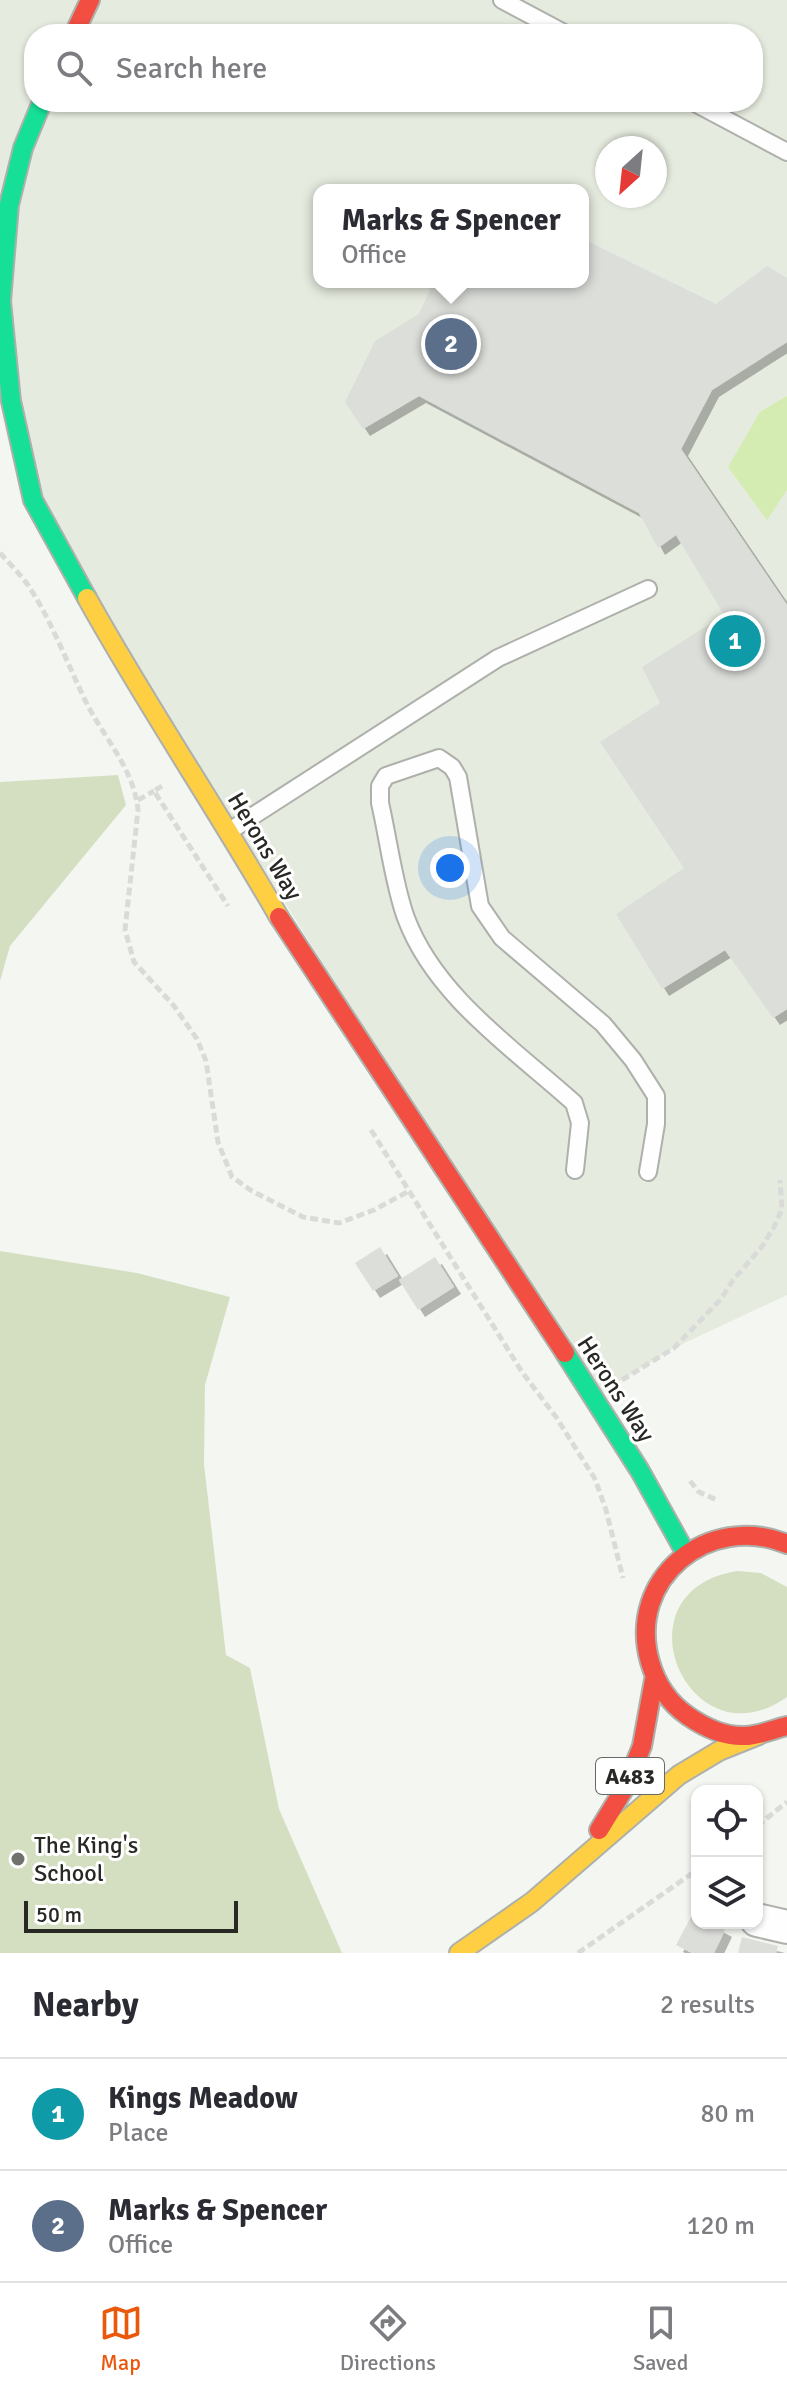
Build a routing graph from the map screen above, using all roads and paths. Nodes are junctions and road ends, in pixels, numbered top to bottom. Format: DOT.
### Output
graph roads {
  1 [pos="90,0"];
  2 [pos="502,0"];
  3 [pos="79,24"];
  4 [pos="547,24"];
  5 [pos="38,112"];
  6 [pos="712,112"];
  7 [pos="787,152"];
  8 [pos="0,553"];
  9 [pos="648,589"];
  10 [pos="154,791"];
  11 [pos="137,800"];
  12 [pos="230,831"];
  13 [pos="575,1170"];
  14 [pos="648,1172"];
  15 [pos="780,1180"];
  16 [pos="409,1191"];
  17 [pos="594,1397"];
  18 [pos="556,1417"];
  19 [pos="682,1471"];
  20 [pos="723,1503"];
  21 [pos="783,1541"];
  22 [pos="685,1552"];
  23 [pos="622,1591"];
  24 [pos="654,1680"];
  25 [pos="787,1726"];
  26 [pos="759,1735"];
  27 [pos="787,1802"];
  28 [pos="763,1821"];
  29 [pos="579,1861"];
  30 [pos="691,1874"];
  31 [pos="763,1921"];
  32 [pos="787,1927"];
  33 [pos="459,1953"];
  34 [pos="578,1953"];
  1 -- 3 [label="main road"];
  2 -- 4 [label="lane"];
  5 -- 12 [label="main road, Herons Way"];
  6 -- 7 [label="lane"];
  8 -- 11 [label="path"];
  9 -- 12 [label="lane"];
  10 -- 11 [label="path"];
  11 -- 16 [label="path"];
  12 -- 17 [label="main road, Herons Way"];
  13 -- 14 [label="lane"];
  15 -- 17 [label="path"];
  17 -- 22 [label="main road, Herons Way"];
  18 -- 23 [label="path"];
  19 -- 20 [label="path"];
  21 -- 22 [label="main road, A483"];
  22 -- 24 [label="main road, A483"];
  24 -- 26 [label="main road, A483"];
  24 -- 29 [label="main road, A483"];
  25 -- 26 [label="main road, A483"];
  26 -- 29 [label="main road, A483"];
  27 -- 28 [label="path"];
  29 -- 33 [label="main road, A483"];
  30 -- 34 [label="path"];
  31 -- 32 [label="street"];
}
